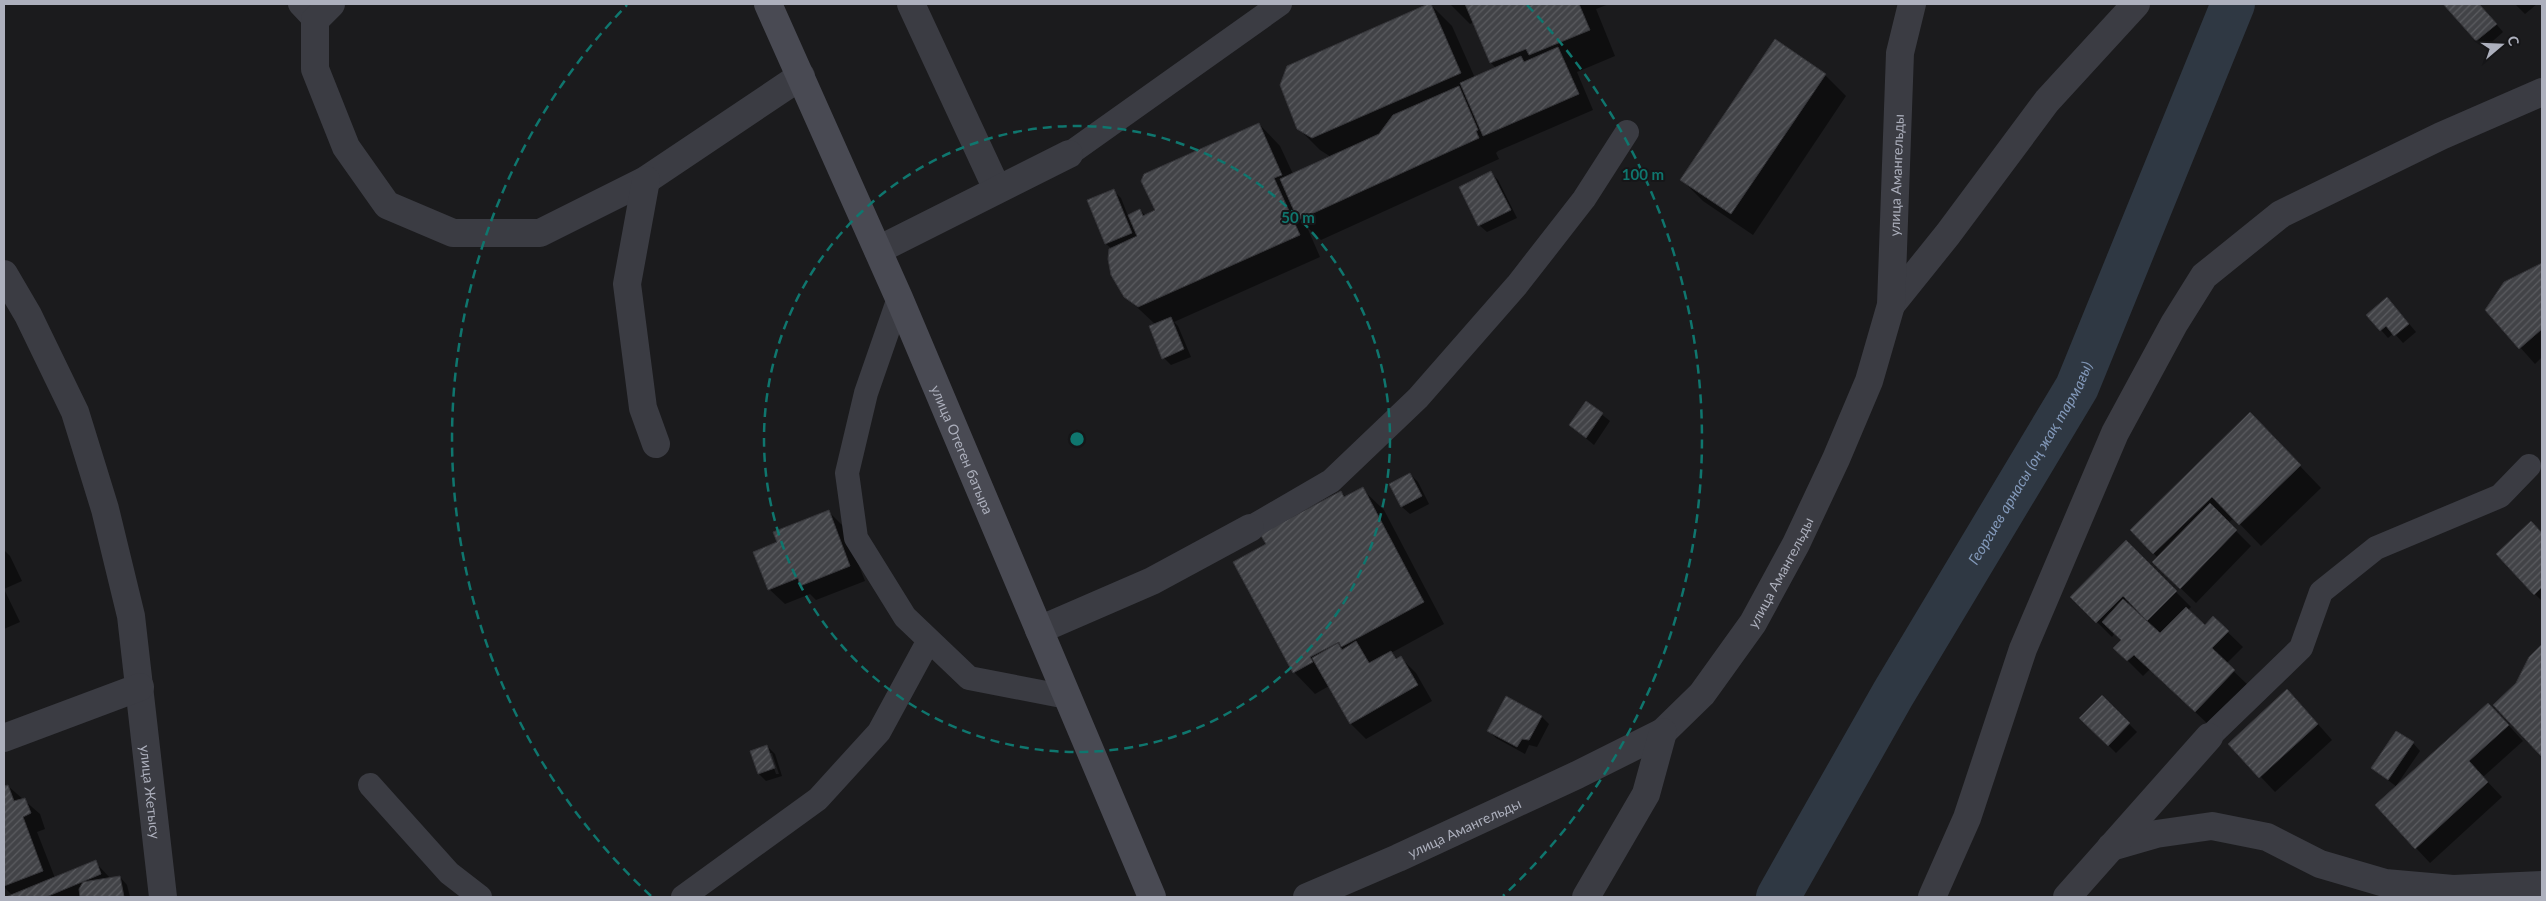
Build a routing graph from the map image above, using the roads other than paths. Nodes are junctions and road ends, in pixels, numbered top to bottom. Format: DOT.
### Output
graph roads {
  1 [pos="768,4"];
  2 [pos="911,4"];
  3 [pos="1280,4"];
  4 [pos="1912,4"];
  5 [pos="2136,4"];
  6 [pos="315,9"];
  7 [pos="801,76"];
  8 [pos="2542,92"];
  9 [pos="1627,132"];
  10 [pos="1069,154"];
  11 [pos="646,180"];
  12 [pos="997,189"];
  13 [pos="878,250"];
  14 [pos="4,274"];
  15 [pos="899,298"];
  16 [pos="1891,305"];
  17 [pos="656,444"];
  18 [pos="2528,466"];
  19 [pos="1250,528"];
  20 [pos="1039,630"];
  21 [pos="929,640"];
  22 [pos="140,687"];
  23 [pos="1067,697"];
  24 [pos="1663,732"];
  25 [pos="2209,737"];
  26 [pos="4,738"];
  27 [pos="370,785"];
  28 [pos="2111,847"];
  29 [pos="2542,885"];
  30 [pos="163,897"];
  31 [pos="480,897"];
  32 [pos="683,897"];
  33 [pos="1152,897"];
  34 [pos="1307,897"];
  35 [pos="1586,897"];
  36 [pos="1932,897"];
  37 [pos="2067,897"];
  1 -- 7 [label="main road, улица Отеген батыра"];
  2 -- 12 [label="street"];
  3 -- 10 [label="lane"];
  4 -- 16 [label="street, улица Амангельды"];
  5 -- 16 [label="street"];
  6 -- 11 [label="street"];
  7 -- 11 [label="street"];
  7 -- 13 [label="main road, улица Отеген батыра"];
  8 -- 36 [label="street"];
  9 -- 19 [label="lane"];
  10 -- 12 [label="street"];
  11 -- 17 [label="street"];
  12 -- 13 [label="street"];
  13 -- 15 [label="main road, улица Отеген батыра"];
  14 -- 22 [label="street, улица Жетысу"];
  15 -- 20 [label="main road, улица Отеген батыра"];
  15 -- 21 [label="lane"];
  16 -- 24 [label="street, улица Амангельды"];
  18 -- 25 [label="lane"];
  19 -- 20 [label="street"];
  20 -- 23 [label="main road, улица Отеген батыра"];
  21 -- 23 [label="lane"];
  21 -- 32 [label="lane"];
  22 -- 26 [label="street"];
  22 -- 30 [label="street, улица Жетысу"];
  23 -- 33 [label="main road, улица Отеген батыра"];
  24 -- 34 [label="street, улица Амангельды"];
  24 -- 35 [label="street"];
  25 -- 28 [label="street"];
  27 -- 31 [label="lane"];
  28 -- 29 [label="street"];
  28 -- 37 [label="street"];
}
